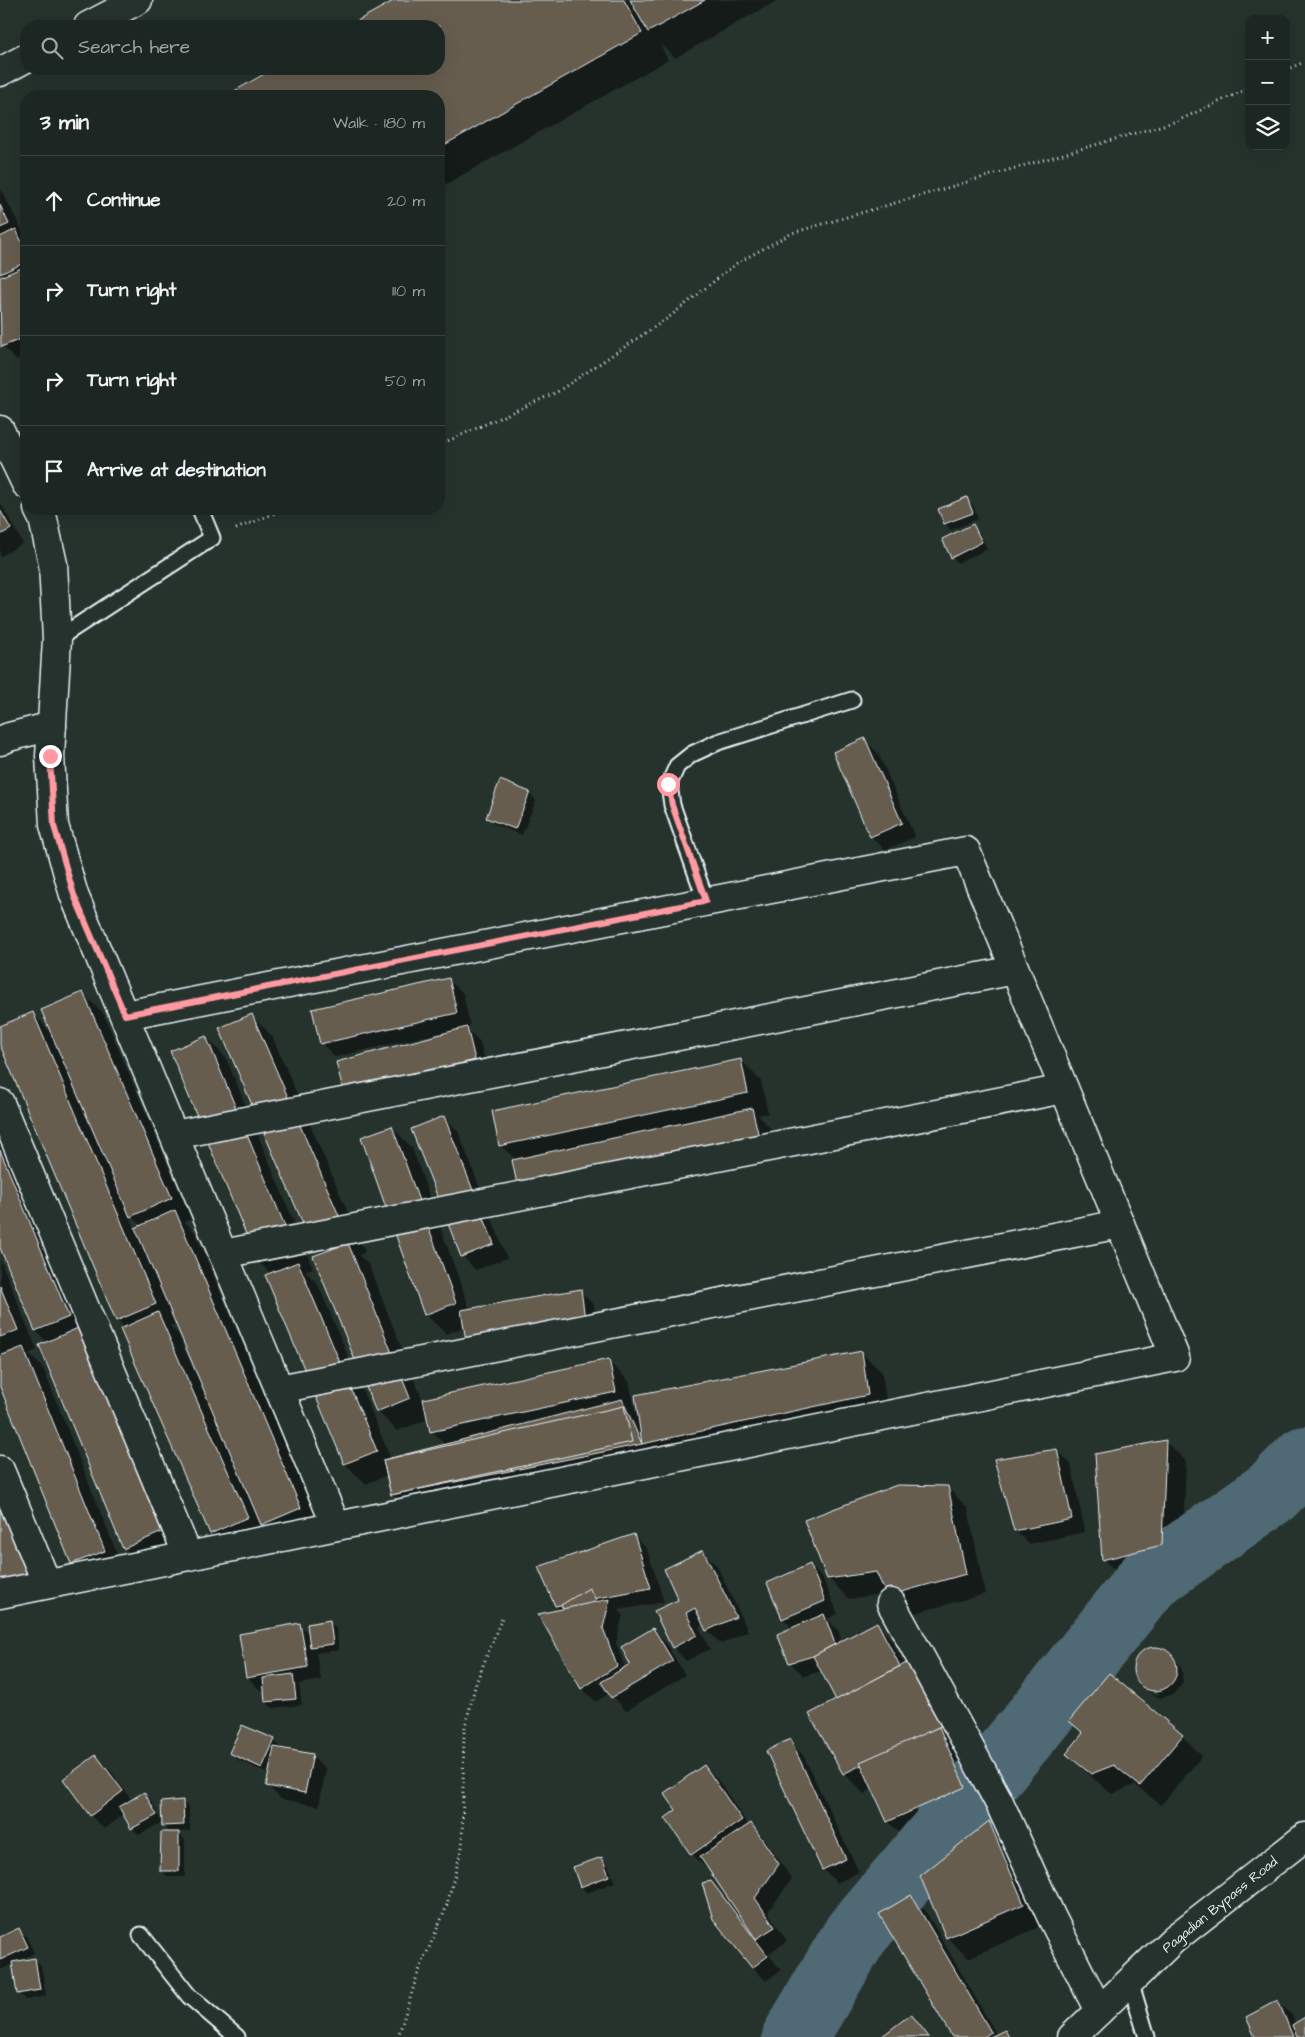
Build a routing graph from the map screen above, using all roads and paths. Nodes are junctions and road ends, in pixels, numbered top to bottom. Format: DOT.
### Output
graph roads {
  1 [pos="138,0"];
  2 [pos="100,20"];
  3 [pos="20,61"];
  4 [pos="1304,62"];
  5 [pos="1290,68"];
  6 [pos="0,72"];
  7 [pos="1245,90"];
  8 [pos="0,430"];
  9 [pos="445,442"];
  10 [pos="20,472"];
  11 [pos="41,515"];
  12 [pos="202,515"];
  13 [pos="270,515"];
  14 [pos="212,538"];
  15 [pos="57,639"];
  16 [pos="852,700"];
  17 [pos="52,726"];
  18 [pos="0,741"];
  19 [pos="706,901"];
  20 [pos="1015,970"];
  21 [pos="125,1015"];
  22 [pos="1064,1089"];
  23 [pos="0,1103"];
  24 [pos="174,1135"];
  25 [pos="1120,1224"];
  26 [pos="223,1254"];
  27 [pos="279,1389"];
  28 [pos="0,1470"];
  29 [pos="336,1526"];
  30 [pos="188,1556"];
  31 [pos="47,1584"];
  32 [pos="0,1594"];
  33 [pos="892,1603"];
  34 [pos="503,1615"];
  35 [pos="1305,1837"];
  36 [pos="141,1936"];
  37 [pos="1130,1981"];
  38 [pos="1099,2011"];
  39 [pos="237,2037"];
  40 [pos="398,2037"];
  41 [pos="1072,2037"];
  42 [pos="1147,2037"];
  1 -- 2 [label="main road"];
  3 -- 6 [label="main road"];
  4 -- 5 [label="path"];
  7 -- 9 [label="path"];
  8 -- 10 [label="main road"];
  11 -- 15 [label="main road"];
  12 -- 14 [label="lane"];
  13 -- 14 [label="path"];
  14 -- 15 [label="lane"];
  15 -- 17 [label="main road"];
  16 -- 19 [label="lane"];
  17 -- 18 [label="main road"];
  17 -- 21 [label="main road"];
  19 -- 20 [label="main road"];
  19 -- 21 [label="main road"];
  20 -- 22 [label="main road"];
  20 -- 24 [label="main road"];
  21 -- 24 [label="main road"];
  22 -- 25 [label="main road"];
  22 -- 26 [label="main road"];
  23 -- 30 [label="main road"];
  24 -- 26 [label="main road"];
  25 -- 27 [label="main road"];
  25 -- 29 [label="main road"];
  26 -- 27 [label="main road"];
  27 -- 29 [label="main road"];
  28 -- 31 [label="main road"];
  29 -- 30 [label="main road"];
  30 -- 31 [label="main road"];
  31 -- 32 [label="main road"];
  33 -- 38 [label="main road"];
  34 -- 40 [label="path"];
  35 -- 37 [label="main road, Pagadian Bypass Road"];
  36 -- 39 [label="lane"];
  37 -- 38 [label="main road, Pagadian Bypass Road"];
  37 -- 42 [label="lane"];
  38 -- 41 [label="main road, Pagadian Bypass Road"];
}
